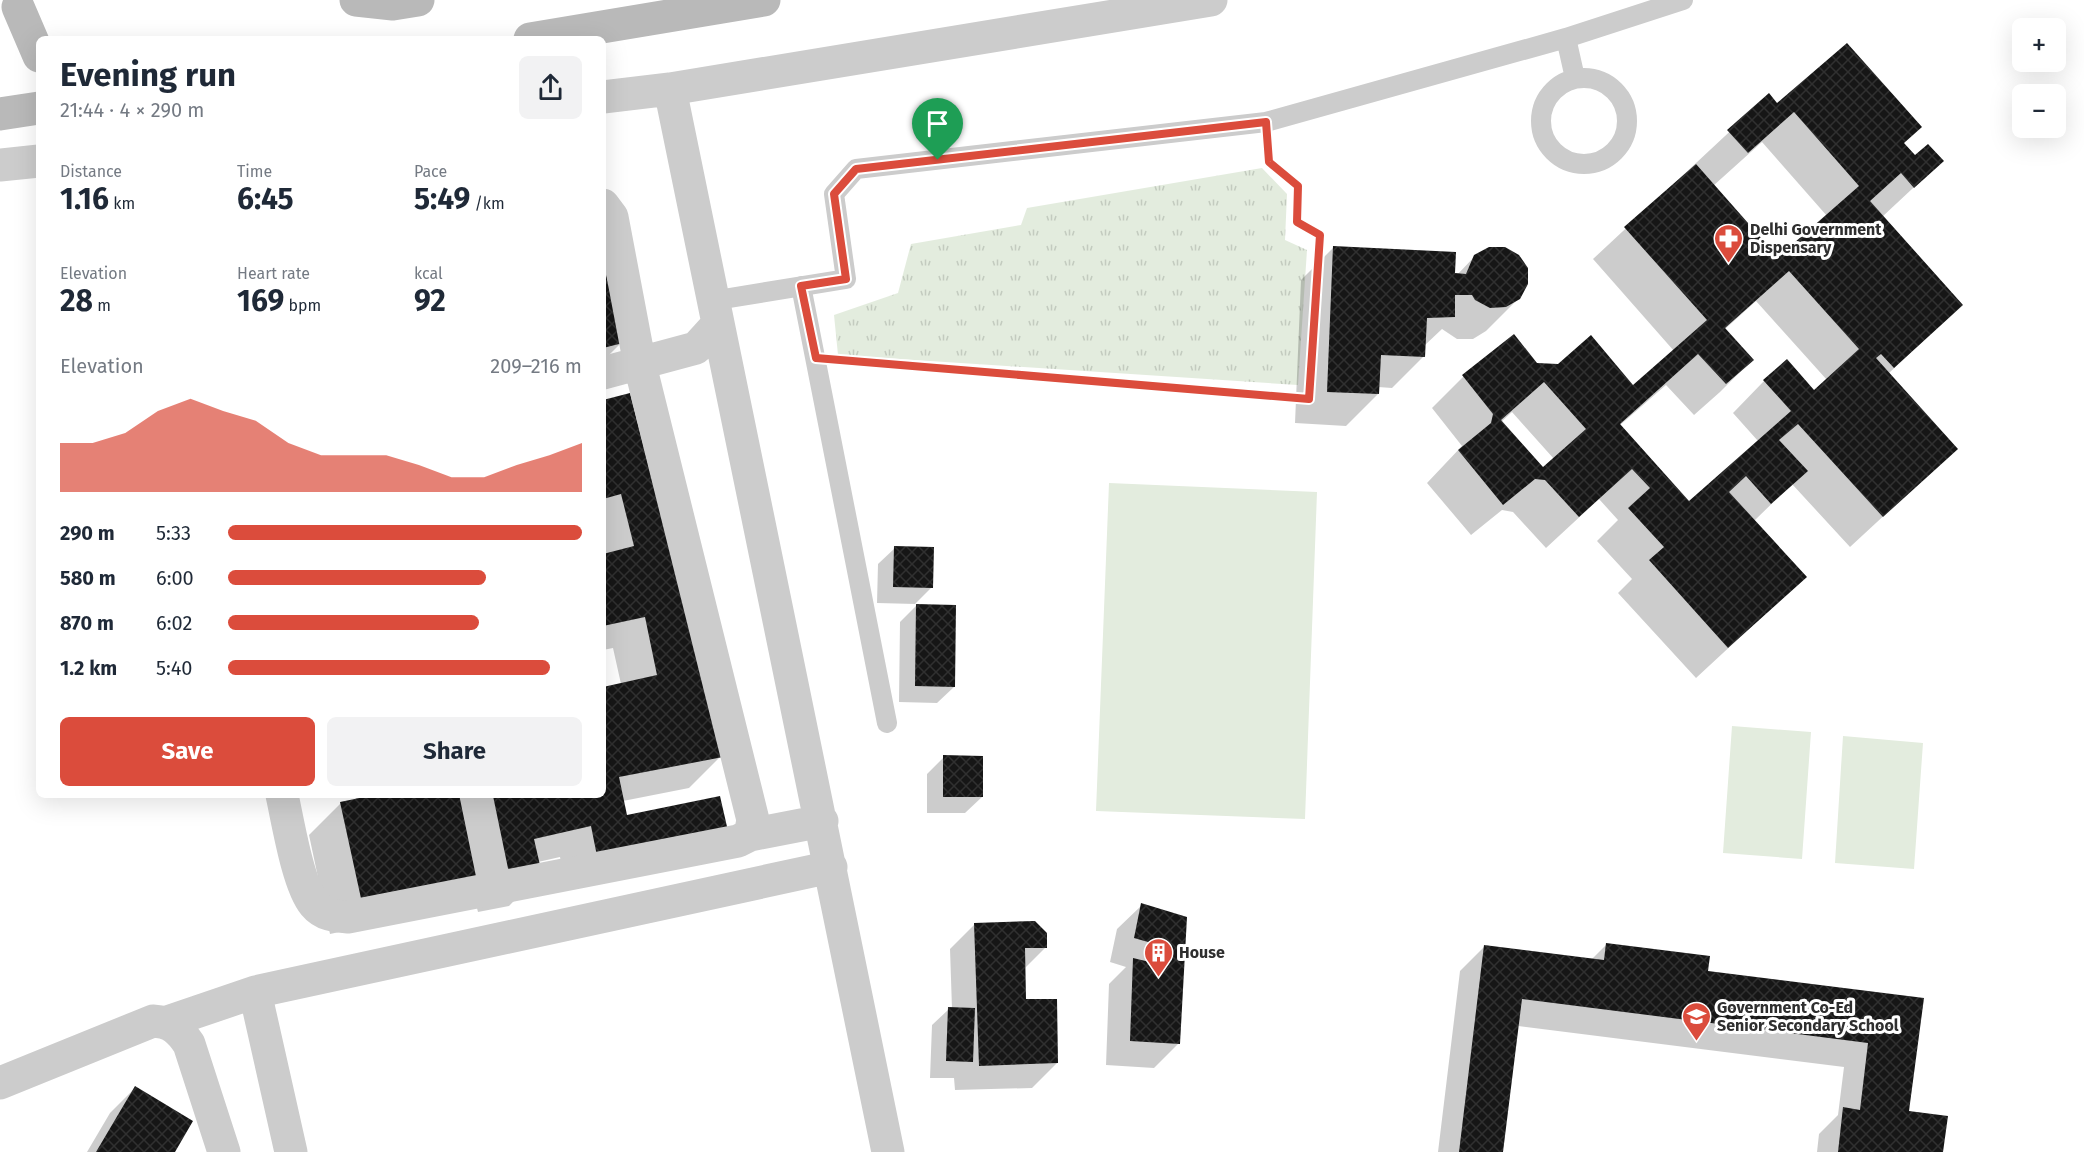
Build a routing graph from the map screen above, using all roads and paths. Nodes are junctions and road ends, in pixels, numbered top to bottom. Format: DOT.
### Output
graph roads {
  1 [pos="356,0"];
  2 [pos="418,0"];
  3 [pos="764,0"];
  4 [pos="1211,0"];
  5 [pos="1683,0"];
  6 [pos="17,8"];
  7 [pos="548,36"];
  8 [pos="1566,38"];
  9 [pos="36,49"];
  10 [pos="1575,78"];
  11 [pos="670,89"];
  12 [pos="606,97"];
  13 [pos="36,108"];
  14 [pos="0,114"];
  15 [pos="1266,122"];
  16 [pos="36,161"];
  17 [pos="0,165"];
  18 [pos="606,209"];
  19 [pos="801,286"];
  20 [pos="714,314"];
  21 [pos="816,358"];
  22 [pos="640,365"];
  23 [pos="606,372"];
  24 [pos="887,723"];
  25 [pos="283,798"];
  26 [pos="477,798"];
  27 [pos="822,821"];
  28 [pos="750,835"];
  29 [pos="831,867"];
  30 [pos="495,887"];
  31 [pos="255,992"];
  32 [pos="167,1022"];
  33 [pos="0,1083"];
  34 [pos="224,1152"];
  35 [pos="291,1152"];
  36 [pos="888,1152"];
  1 -- 2 [label="main road"];
  3 -- 7 [label="main road"];
  4 -- 11 [label="street"];
  5 -- 8 [label="lane"];
  6 -- 9 [label="main road"];
  8 -- 10 [label="lane"];
  8 -- 15 [label="lane"];
  10 -- 10 [label="lane"];
  11 -- 12 [label="street"];
  11 -- 20 [label="street"];
  13 -- 14 [label="main road"];
  15 -- 19 [label="lane"];
  15 -- 21 [label="path"];
  16 -- 17 [label="street"];
  18 -- 22 [label="street"];
  19 -- 20 [label="lane"];
  19 -- 21 [label="lane"];
  20 -- 22 [label="street"];
  20 -- 27 [label="street"];
  21 -- 24 [label="lane"];
  22 -- 23 [label="street"];
  22 -- 28 [label="street"];
  25 -- 30 [label="street"];
  26 -- 30 [label="street"];
  27 -- 28 [label="street"];
  27 -- 29 [label="street"];
  28 -- 30 [label="street"];
  29 -- 31 [label="street"];
  29 -- 36 [label="street"];
  31 -- 32 [label="street"];
  31 -- 35 [label="street"];
  32 -- 33 [label="street"];
  32 -- 34 [label="street"];
}
